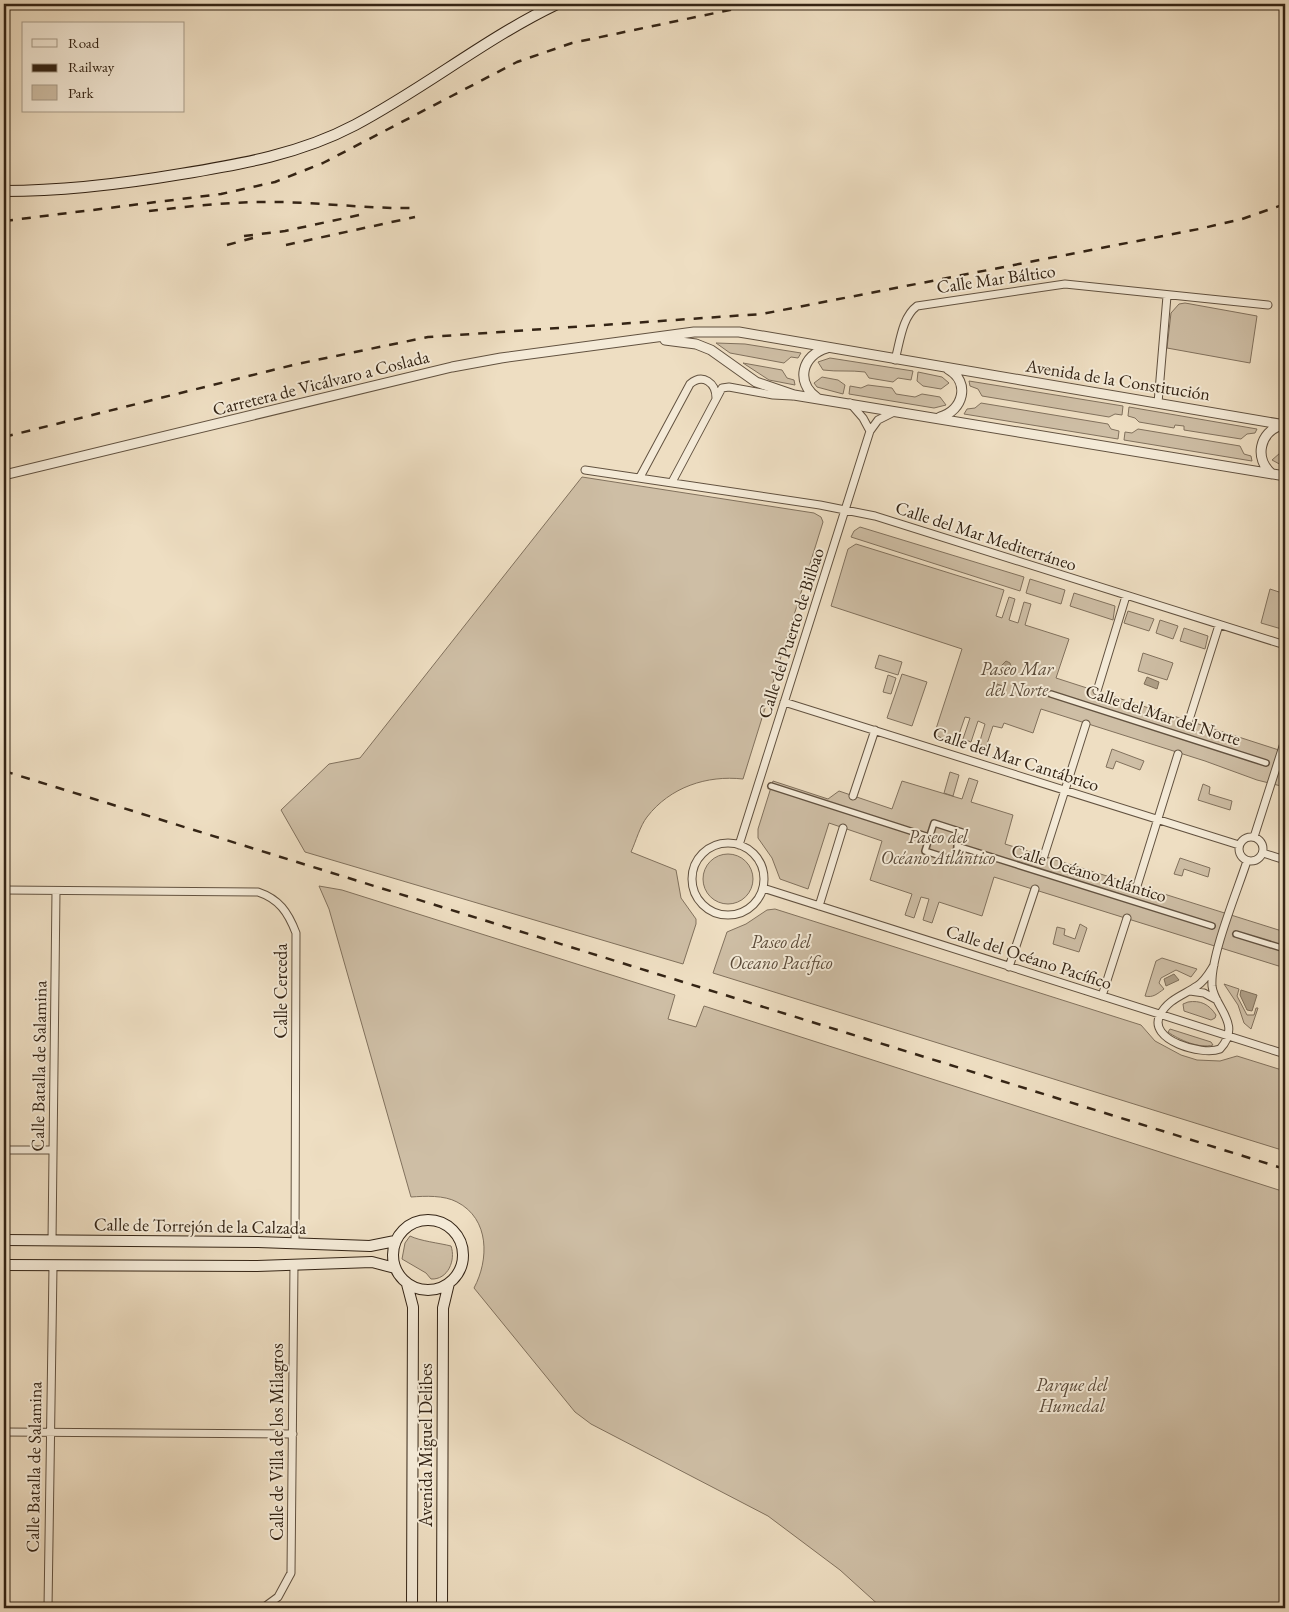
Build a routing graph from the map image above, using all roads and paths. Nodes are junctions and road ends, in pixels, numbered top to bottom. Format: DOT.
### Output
graph roads {
  1 [pos="557,4"];
  2 [pos="4,191"];
  3 [pos="1167,296"];
  4 [pos="1268,305"];
  5 [pos="650,340"];
  6 [pos="830,347"];
  7 [pos="895,360"];
  8 [pos="946,368"];
  9 [pos="794,395"];
  10 [pos="716,398"];
  11 [pos="819,399"];
  12 [pos="1158,403"];
  13 [pos="850,404"];
  14 [pos="897,411"];
  15 [pos="938,418"];
  16 [pos="1285,425"];
  17 [pos="870,431"];
  18 [pos="585,470"];
  19 [pos="1272,474"];
  20 [pos="4,475"];
  21 [pos="1285,476"];
  22 [pos="640,478"];
  23 [pos="672,482"];
  24 [pos="845,510"];
  25 [pos="1126,596"];
  26 [pos="1219,625"];
  27 [pos="1285,645"];
  28 [pos="1097,691"];
  29 [pos="1051,694"];
  30 [pos="784,702"];
  31 [pos="1189,720"];
  32 [pos="1086,724"];
  33 [pos="875,730"];
  34 [pos="1285,740"];
  35 [pos="1178,754"];
  36 [pos="1266,763"];
  37 [pos="771,786"];
  38 [pos="1065,790"];
  39 [pos="854,796"];
  40 [pos="1158,820"];
  41 [pos="843,828"];
  42 [pos="929,837"];
  43 [pos="1254,837"];
  44 [pos="739,845"];
  45 [pos="1239,845"];
  46 [pos="957,846"];
  47 [pos="1263,853"];
  48 [pos="1044,856"];
  49 [pos="1285,860"];
  50 [pos="1247,861"];
  51 [pos="1137,886"];
  52 [pos="763,888"];
  53 [pos="1035,889"];
  54 [pos="4,890"];
  55 [pos="56,891"];
  56 [pos="819,906"];
  57 [pos="1127,918"];
  58 [pos="1212,926"];
  59 [pos="1236,934"];
  60 [pos="1285,949"];
  61 [pos="1214,965"];
  62 [pos="1009,967"];
  63 [pos="1189,991"];
  64 [pos="1102,996"];
  65 [pos="1218,1000"];
  66 [pos="1160,1014"];
  67 [pos="1226,1036"];
  68 [pos="1285,1054"];
  69 [pos="4,1150"];
  70 [pos="52,1150"];
  71 [pos="4,1240"];
  72 [pos="52,1241"];
  73 [pos="395,1241"];
  74 [pos="295,1243"];
  75 [pos="294,1264"];
  76 [pos="4,1265"];
  77 [pos="53,1266"];
  78 [pos="395,1268"];
  79 [pos="449,1283"];
  80 [pos="407,1284"];
  81 [pos="50,1431"];
  82 [pos="4,1432"];
  83 [pos="293,1434"];
  84 [pos="48,1608"];
  85 [pos="263,1608"];
  86 [pos="412,1608"];
  87 [pos="442,1608"];
  1 -- 2 [label="main road"];
  3 -- 4 [label="street, Calle Mar Báltico"];
  3 -- 7 [label="street, Calle Mar Báltico"];
  3 -- 12 [label="street"];
  5 -- 6 [label="street, Avenida de la Constitución"];
  5 -- 9 [label="street"];
  5 -- 20 [label="street, Carretera de Vicálvaro a Coslada"];
  6 -- 7 [label="street, Avenida de la Constitución"];
  6 -- 11 [label="street"];
  7 -- 8 [label="street, Avenida de la Constitución"];
  8 -- 12 [label="street, Avenida de la Constitución"];
  8 -- 15 [label="street"];
  9 -- 10 [label="street"];
  9 -- 11 [label="street"];
  10 -- 22 [label="street"];
  10 -- 23 [label="street"];
  11 -- 13 [label="street"];
  12 -- 16 [label="street, Avenida de la Constitución"];
  13 -- 14 [label="street"];
  13 -- 17 [label="street"];
  14 -- 15 [label="street"];
  14 -- 17 [label="street"];
  15 -- 19 [label="street"];
  16 -- 19 [label="street, Avenida de la Constitución"];
  17 -- 24 [label="street, Calle del Puerto de Bilbao"];
  18 -- 22 [label="street, Calle del Mar Mediterráneo"];
  19 -- 21 [label="street"];
  22 -- 23 [label="street, Calle del Mar Mediterráneo"];
  23 -- 24 [label="street, Calle del Mar Mediterráneo"];
  24 -- 25 [label="street, Calle del Mar Mediterráneo"];
  24 -- 30 [label="street, Calle del Puerto de Bilbao"];
  25 -- 26 [label="street, Calle del Mar Mediterráneo"];
  25 -- 28 [label="street"];
  26 -- 27 [label="street, Calle del Mar Mediterráneo"];
  26 -- 31 [label="street"];
  29 -- 36 [label="street, Calle del Mar del Norte"];
  30 -- 33 [label="street, Calle del Mar Cantábrico"];
  30 -- 44 [label="street, Calle del Puerto de Bilbao"];
  32 -- 38 [label="street"];
  33 -- 38 [label="street, Calle del Mar Cantábrico"];
  33 -- 39 [label="street"];
  34 -- 43 [label="street"];
  35 -- 40 [label="street"];
  37 -- 42 [label="street"];
  38 -- 40 [label="street, Calle del Mar Cantábrico"];
  38 -- 48 [label="street"];
  40 -- 45 [label="street, Calle del Mar Cantábrico"];
  40 -- 51 [label="street"];
  41 -- 56 [label="street"];
  42 -- 46 [label="street"];
  42 -- 46 [label="street"];
  43 -- 45 [label="street"];
  43 -- 47 [label="street"];
  44 -- 52 [label="street"];
  44 -- 52 [label="street"];
  45 -- 50 [label="street"];
  46 -- 58 [label="street, Calle Océano Atlántico"];
  47 -- 49 [label="street"];
  47 -- 50 [label="street"];
  50 -- 61 [label="street"];
  52 -- 56 [label="street, Calle del Océano Pacífico"];
  53 -- 62 [label="street"];
  54 -- 55 [label="street, Calle Cerceda"];
  55 -- 70 [label="street, Calle Batalla de Salamina"];
  55 -- 74 [label="street, Calle Cerceda"];
  56 -- 62 [label="street, Calle del Océano Pacífico"];
  57 -- 64 [label="street"];
  59 -- 60 [label="street"];
  61 -- 63 [label="street"];
  61 -- 65 [label="street"];
  62 -- 64 [label="street, Calle del Océano Pacífico"];
  63 -- 65 [label="street"];
  63 -- 66 [label="street"];
  64 -- 66 [label="street, Calle del Océano Pacífico"];
  65 -- 67 [label="street"];
  66 -- 67 [label="street, Calle del Océano Pacífico"];
  66 -- 67 [label="street"];
  67 -- 68 [label="street, Calle del Océano Pacífico"];
  69 -- 70 [label="street"];
  70 -- 72 [label="street, Calle Batalla de Salamina"];
  71 -- 72 [label="main road, Calle de Torrejón de la Calzada"];
  72 -- 74 [label="main road, Calle de Torrejón de la Calzada"];
  73 -- 74 [label="main road, Calle de Torrejón de la Calzada"];
  73 -- 78 [label="main road"];
  73 -- 79 [label="main road"];
  75 -- 77 [label="main road, Calle de Torrejón de la Calzada"];
  75 -- 78 [label="main road, Calle de Torrejón de la Calzada"];
  75 -- 83 [label="street, Calle de Villa de los Milagros"];
  76 -- 77 [label="main road, Calle de Torrejón de la Calzada"];
  77 -- 81 [label="street, Calle Batalla de Salamina"];
  78 -- 80 [label="main road"];
  79 -- 80 [label="main road"];
  79 -- 87 [label="main road, Avenida Miguel Delibes"];
  80 -- 86 [label="main road, Avenida Miguel Delibes"];
  81 -- 82 [label="street"];
  81 -- 83 [label="street"];
  81 -- 84 [label="street, Calle Batalla de Salamina"];
  83 -- 85 [label="street, Calle de Villa de los Milagros"];
}
